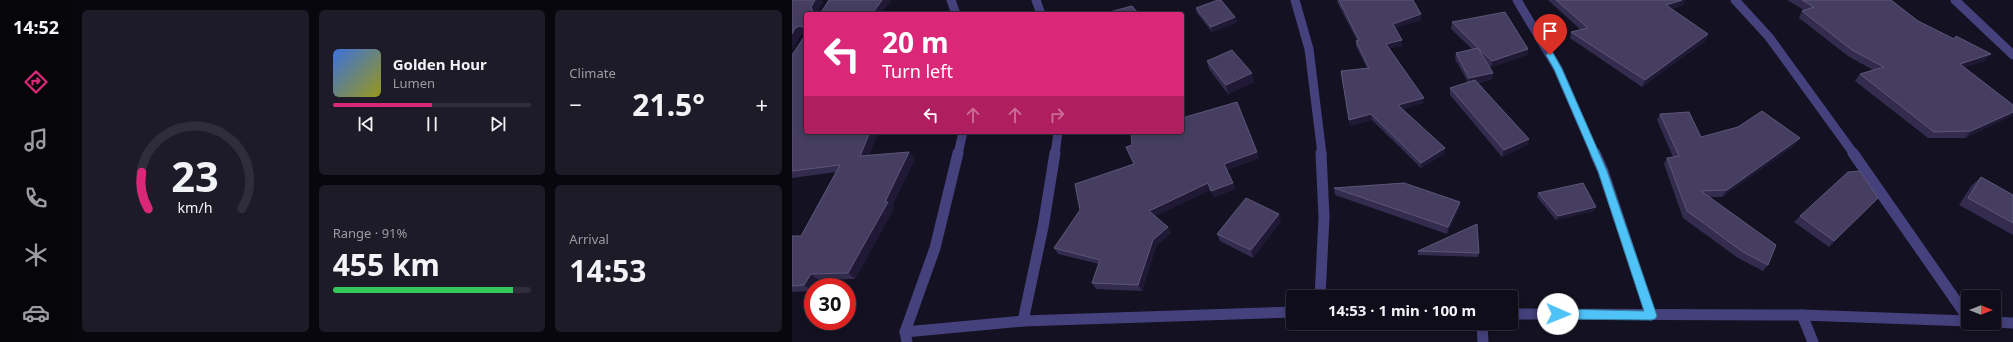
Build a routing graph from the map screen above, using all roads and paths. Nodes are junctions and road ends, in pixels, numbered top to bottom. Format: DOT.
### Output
graph roads {
  1 [pos="951,0"];
  2 [pos="1036,0"];
  3 [pos="1295,0"];
  4 [pos="1517,0"];
  5 [pos="1735,0"];
  6 [pos="1955,0"];
  7 [pos="955,12"];
  8 [pos="1040,12"];
  9 [pos="2013,54"];
  10 [pos="963,134"];
  11 [pos="1058,134"];
  12 [pos="1320,290"];
  13 [pos="1961,310"];
  14 [pos="1286,312"];
  15 [pos="1518,314"];
  16 [pos="1802,315"];
  17 [pos="1651,316"];
  18 [pos="1961,320"];
  19 [pos="1023,321"];
  20 [pos="2001,322"];
  21 [pos="2013,323"];
  22 [pos="1483,330"];
  23 [pos="906,337"];
  24 [pos="1484,342"];
  25 [pos="1813,342"];
  1 -- 7 [label="street"];
  2 -- 8 [label="street"];
  3 -- 12 [label="street"];
  4 -- 17 [label="street"];
  5 -- 13 [label="street"];
  6 -- 9 [label="street"];
  10 -- 23 [label="street"];
  11 -- 19 [label="street"];
  14 -- 19 [label="street"];
  15 -- 17 [label="street"];
  16 -- 17 [label="street"];
  16 -- 18 [label="street"];
  16 -- 25 [label="street"];
  19 -- 23 [label="street"];
  20 -- 21 [label="street"];
  22 -- 24 [label="street"];
}
